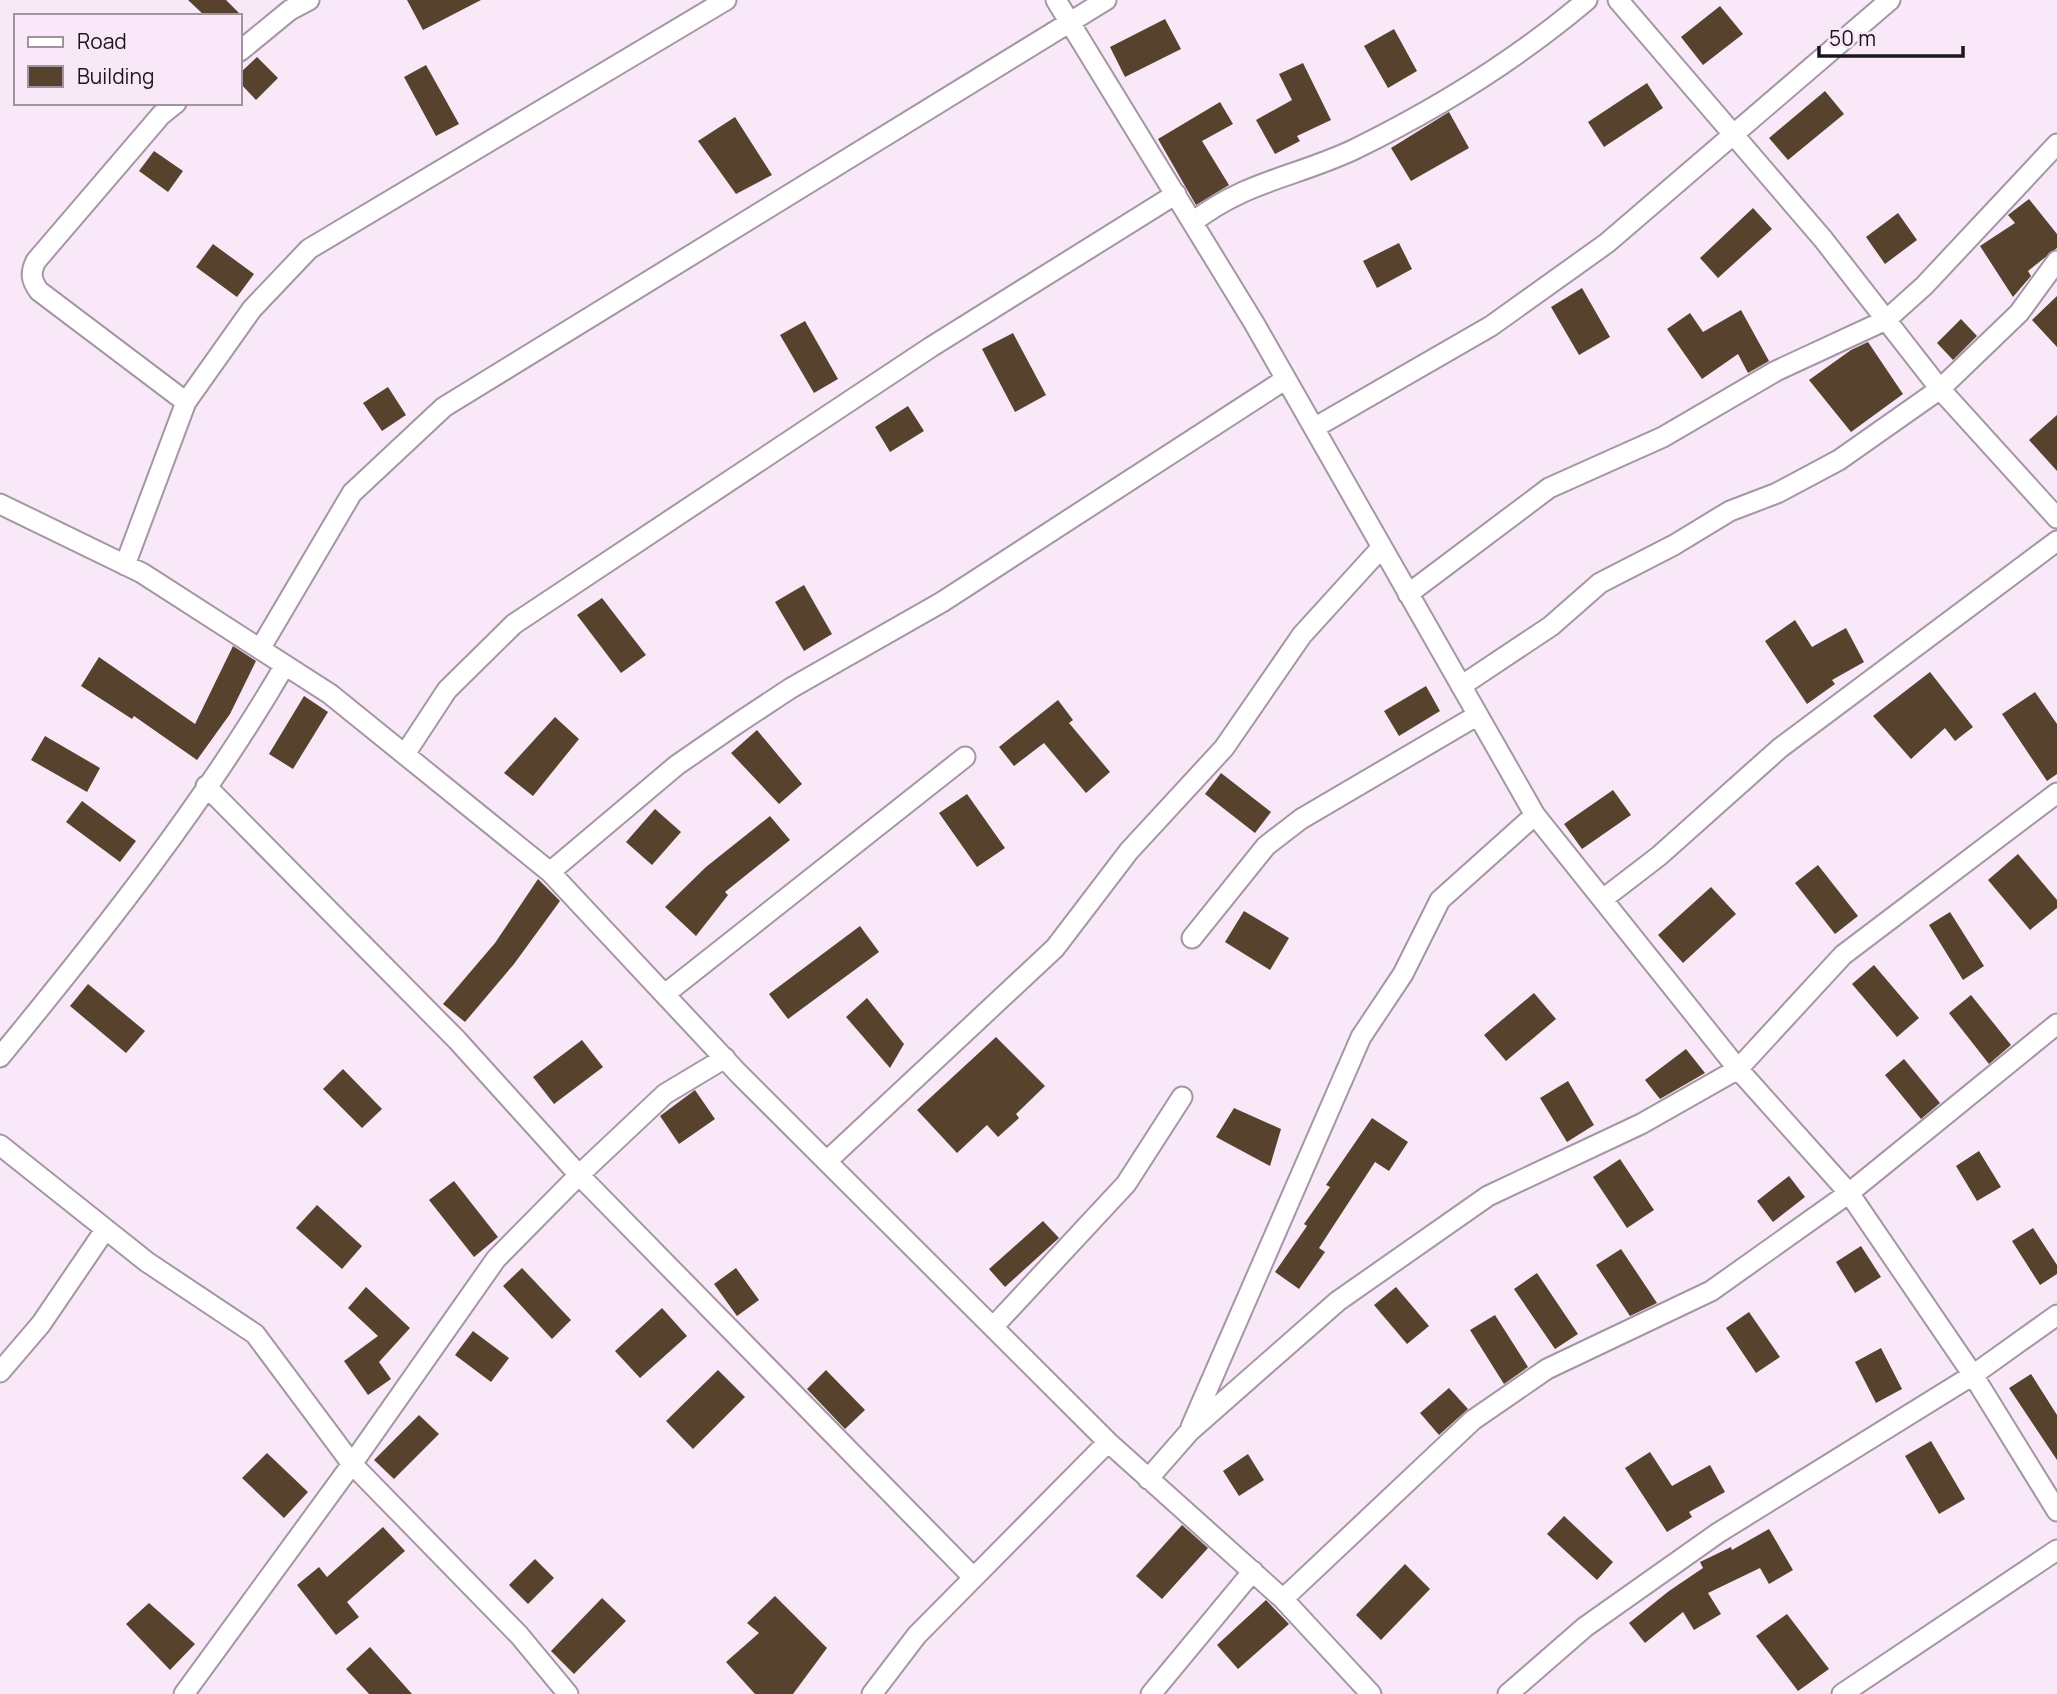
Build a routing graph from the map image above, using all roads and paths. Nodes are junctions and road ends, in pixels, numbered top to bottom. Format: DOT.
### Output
graph roads {
  1 [pos="309,0"];
  2 [pos="726,0"];
  3 [pos="1056,0"];
  4 [pos="1106,0"];
  5 [pos="1587,0"];
  6 [pos="1618,0"];
  7 [pos="1890,0"];
  8 [pos="1069,20"];
  9 [pos="242,49"];
  10 [pos="174,105"];
  11 [pos="1732,133"];
  12 [pos="2057,144"];
  13 [pos="1176,194"];
  14 [pos="1193,222"];
  15 [pos="2057,261"];
  16 [pos="1886,320"];
  17 [pos="1286,379"];
  18 [pos="1940,389"];
  19 [pos="186,402"];
  20 [pos="1314,428"];
  21 [pos="0,504"];
  22 [pos="2057,518"];
  23 [pos="2057,541"];
  24 [pos="1382,547"];
  25 [pos="125,565"];
  26 [pos="1408,594"];
  27 [pos="260,649"];
  28 [pos="285,665"];
  29 [pos="1461,686"];
  30 [pos="1478,715"];
  31 [pos="405,754"];
  32 [pos="965,757"];
  33 [pos="206,786"];
  34 [pos="2057,793"];
  35 [pos="1535,815"];
  36 [pos="550,872"];
  37 [pos="1603,899"];
  38 [pos="1192,938"];
  39 [pos="665,994"];
  40 [pos="2057,1024"];
  41 [pos="0,1057"];
  42 [pos="725,1058"];
  43 [pos="1738,1069"];
  44 [pos="1182,1097"];
  45 [pos="0,1145"];
  46 [pos="827,1161"];
  47 [pos="579,1175"];
  48 [pos="1849,1193"];
  49 [pos="105,1230"];
  50 [pos="2057,1315"];
  51 [pos="993,1326"];
  52 [pos="0,1372"];
  53 [pos="1973,1375"];
  54 [pos="1190,1431"];
  55 [pos="1108,1442"];
  56 [pos="352,1464"];
  57 [pos="1147,1479"];
  58 [pos="2057,1511"];
  59 [pos="2057,1550"];
  60 [pos="1253,1571"];
  61 [pos="973,1577"];
  62 [pos="1283,1600"];
  63 [pos="184,1694"];
  64 [pos="568,1694"];
  65 [pos="872,1694"];
  66 [pos="1151,1694"];
  67 [pos="1371,1694"];
  68 [pos="1508,1694"];
  69 [pos="1842,1694"];
  1 -- 9 [label="street"];
  2 -- 19 [label="street"];
  3 -- 8 [label="street"];
  4 -- 8 [label="street"];
  5 -- 14 [label="street"];
  6 -- 11 [label="street"];
  7 -- 11 [label="street"];
  8 -- 13 [label="street"];
  8 -- 27 [label="street"];
  10 -- 19 [label="street"];
  11 -- 16 [label="street"];
  11 -- 20 [label="street"];
  12 -- 16 [label="street"];
  13 -- 14 [label="street"];
  13 -- 31 [label="street"];
  14 -- 17 [label="street"];
  15 -- 18 [label="street"];
  16 -- 18 [label="street"];
  16 -- 26 [label="street"];
  17 -- 20 [label="street"];
  17 -- 36 [label="street"];
  18 -- 22 [label="street"];
  18 -- 29 [label="street"];
  19 -- 25 [label="street"];
  20 -- 24 [label="street"];
  21 -- 25 [label="street"];
  23 -- 37 [label="street"];
  24 -- 26 [label="street"];
  24 -- 46 [label="street"];
  25 -- 27 [label="street"];
  26 -- 29 [label="street"];
  27 -- 28 [label="street"];
  28 -- 31 [label="street"];
  28 -- 33 [label="street"];
  29 -- 30 [label="street"];
  30 -- 35 [label="street"];
  30 -- 38 [label="street"];
  31 -- 36 [label="street"];
  32 -- 39 [label="street"];
  33 -- 41 [label="street"];
  33 -- 47 [label="street"];
  34 -- 43 [label="street"];
  35 -- 37 [label="street"];
  35 -- 54 [label="street"];
  36 -- 39 [label="street"];
  37 -- 43 [label="street"];
  39 -- 42 [label="street"];
  40 -- 48 [label="street"];
  42 -- 46 [label="street"];
  42 -- 47 [label="street"];
  43 -- 48 [label="street"];
  43 -- 54 [label="street"];
  44 -- 51 [label="street"];
  45 -- 49 [label="street"];
  46 -- 51 [label="street"];
  47 -- 56 [label="street"];
  47 -- 61 [label="street"];
  48 -- 53 [label="street"];
  48 -- 62 [label="street"];
  49 -- 52 [label="street"];
  49 -- 56 [label="street"];
  50 -- 53 [label="street"];
  51 -- 55 [label="street"];
  53 -- 58 [label="street"];
  53 -- 68 [label="street"];
  54 -- 57 [label="street"];
  55 -- 57 [label="street"];
  55 -- 61 [label="street"];
  56 -- 63 [label="street"];
  56 -- 64 [label="street"];
  57 -- 60 [label="street"];
  59 -- 69 [label="street"];
  60 -- 62 [label="street"];
  60 -- 66 [label="street"];
  61 -- 65 [label="street"];
  62 -- 67 [label="street"];
}
